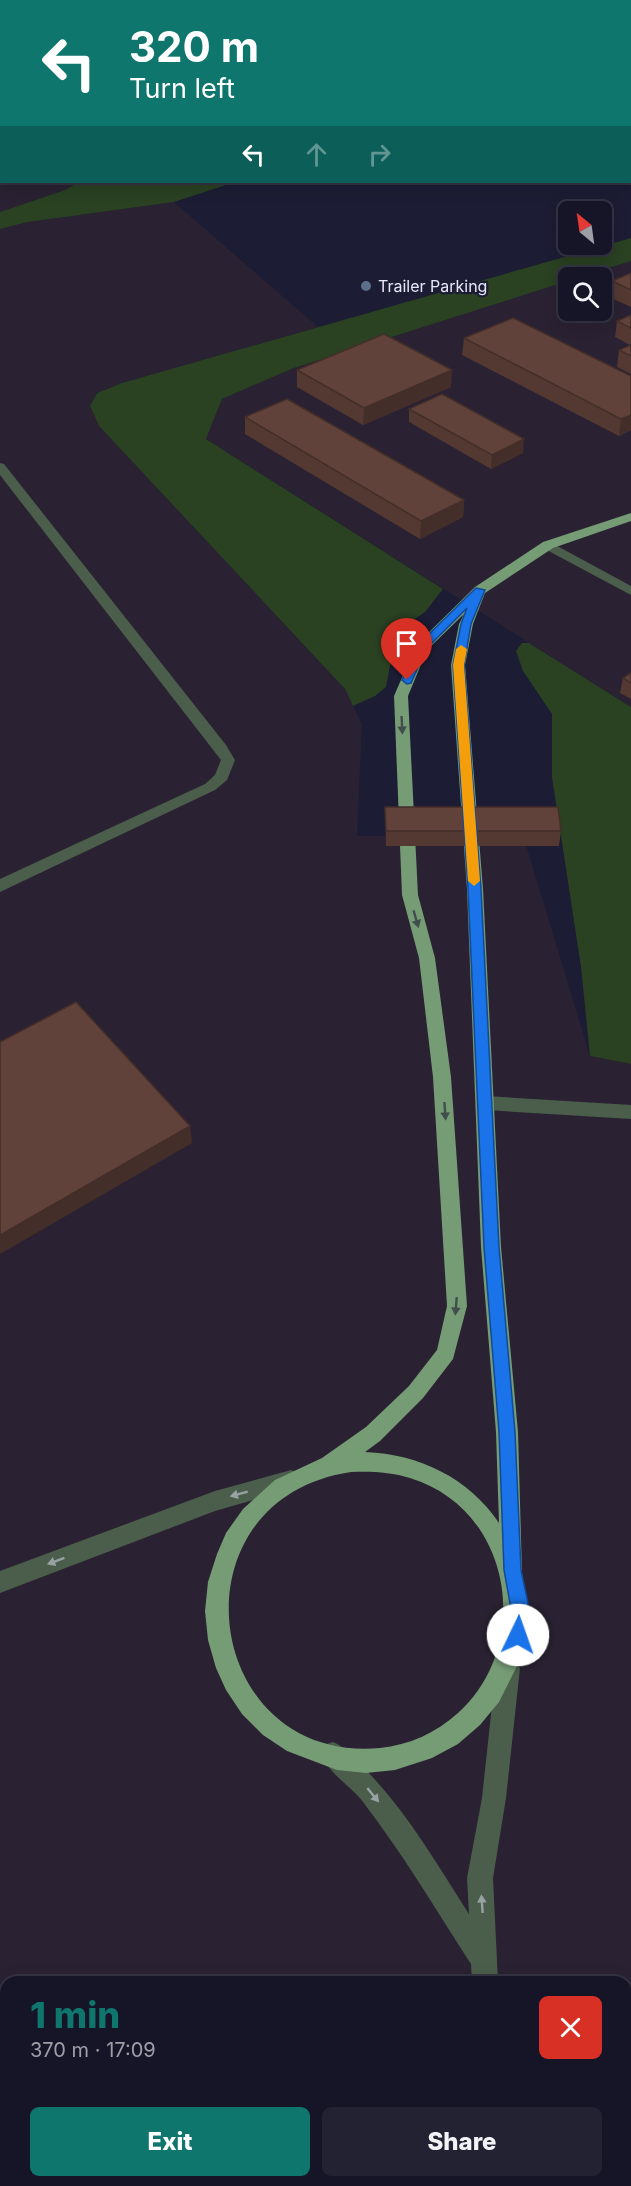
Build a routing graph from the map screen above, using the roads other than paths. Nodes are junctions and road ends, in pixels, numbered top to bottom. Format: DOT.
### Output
graph roads {
  1 [pos="0,467"];
  2 [pos="631,517"];
  3 [pos="548,545"];
  4 [pos="480,590"];
  5 [pos="631,591"];
  6 [pos="0,886"];
  7 [pos="484,1103"];
  8 [pos="631,1112"];
  9 [pos="323,1470"];
  10 [pos="296,1478"];
  11 [pos="513,1570"];
  12 [pos="0,1582"];
  13 [pos="508,1668"];
  14 [pos="332,1754"];
  15 [pos="485,1972"];
  1 -- 6 [label="street"];
  2 -- 3 [label="main road"];
  3 -- 4 [label="main road"];
  3 -- 5 [label="street"];
  4 -- 7 [label="main road"];
  4 -- 9 [label="main road, one-way"];
  7 -- 8 [label="street"];
  7 -- 11 [label="main road"];
  9 -- 10 [label="main road"];
  9 -- 11 [label="main road"];
  10 -- 12 [label="street, one-way"];
  10 -- 14 [label="main road"];
  11 -- 13 [label="main road"];
  13 -- 14 [label="main road"];
  15 -- 13 [label="street, one-way"];
  14 -- 15 [label="street, one-way"];
}
